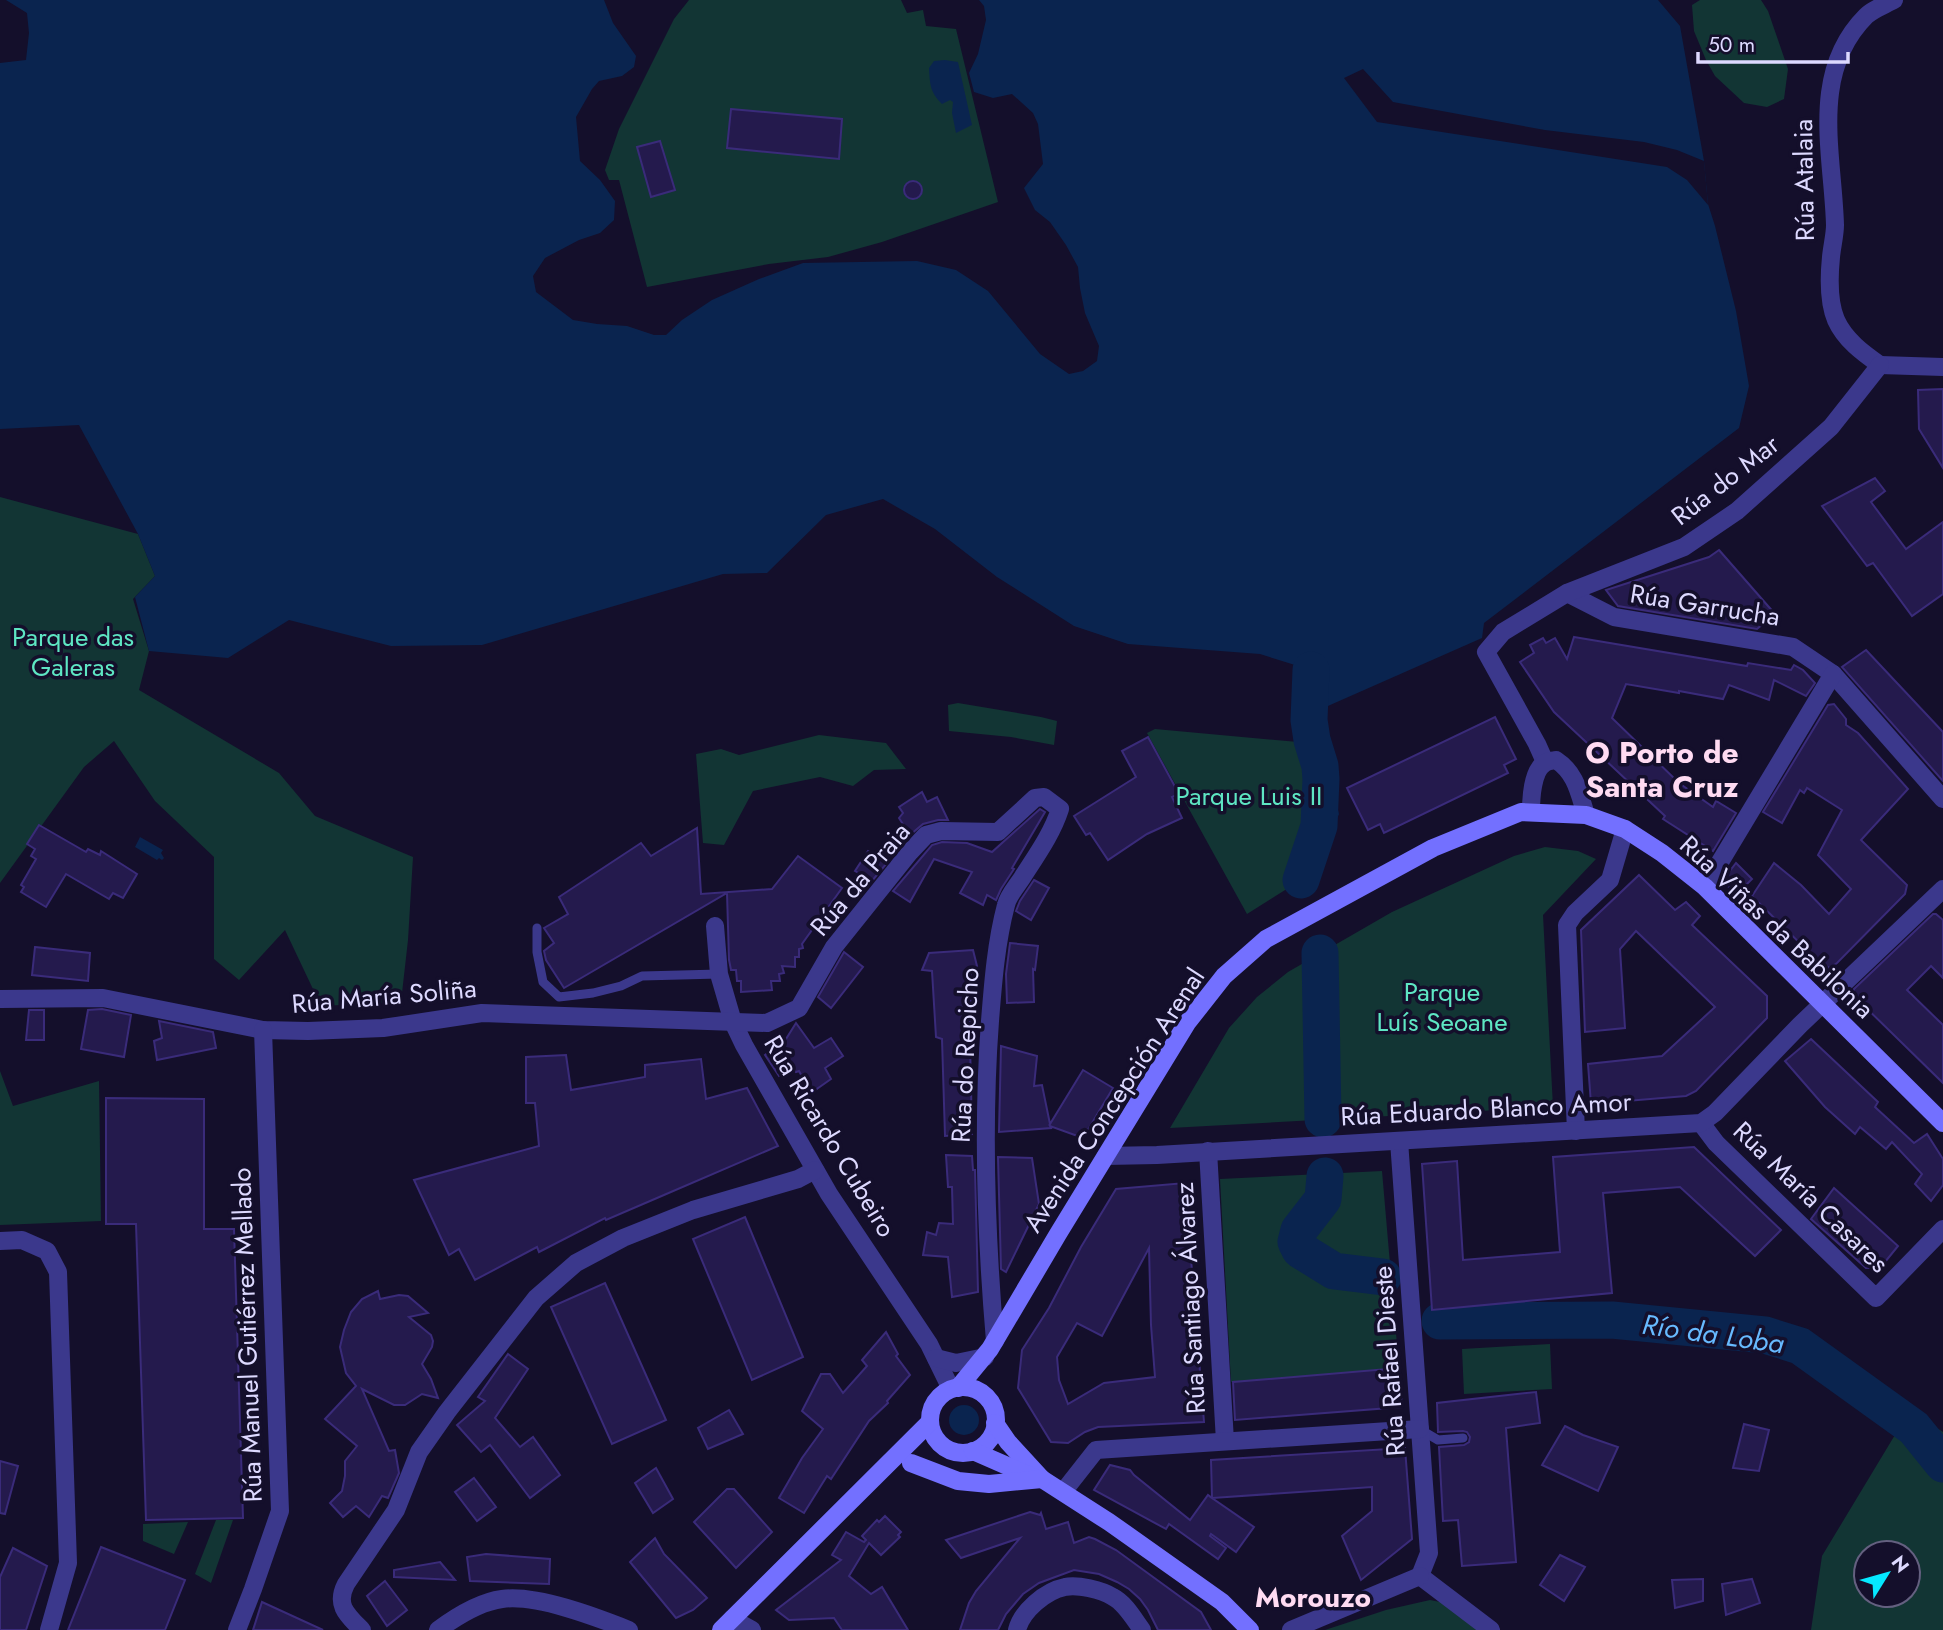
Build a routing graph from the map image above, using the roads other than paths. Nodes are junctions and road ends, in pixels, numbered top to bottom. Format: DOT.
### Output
graph roads {
  1 [pos="1894,0"];
  2 [pos="1880,365"];
  3 [pos="1943,367"];
  4 [pos="1567,593"];
  5 [pos="1832,674"];
  6 [pos="1545,762"];
  7 [pos="1044,797"];
  8 [pos="1943,799"];
  9 [pos="1531,812"];
  10 [pos="1586,815"];
  11 [pos="1625,829"];
  12 [pos="1704,887"];
  13 [pos="1943,889"];
  14 [pos="715,926"];
  15 [pos="537,928"];
  16 [pos="719,974"];
  17 [pos="0,999"];
  18 [pos="1822,1004"];
  19 [pos="733,1022"];
  20 [pos="263,1030"];
  21 [pos="1701,1123"];
  22 [pos="1943,1123"];
  23 [pos="1576,1130"];
  24 [pos="1399,1141"];
  25 [pos="1208,1152"];
  26 [pos="1105,1156"];
  27 [pos="815,1170"];
  28 [pos="1943,1229"];
  29 [pos="0,1241"];
  30 [pos="990,1349"];
  31 [pos="936,1358"];
  32 [pos="955,1389"];
  33 [pos="984,1395"];
  34 [pos="930,1422"];
  35 [pos="995,1423"];
  36 [pos="1420,1429"];
  37 [pos="1464,1438"];
  38 [pos="1225,1441"];
  39 [pos="952,1451"];
  40 [pos="973,1451"];
  41 [pos="911,1463"];
  42 [pos="879,1473"];
  43 [pos="1038,1479"];
  44 [pos="1063,1492"];
  45 [pos="1420,1576"];
  46 [pos="731,1626"];
  47 [pos="49,1630"];
  48 [pos="237,1630"];
  49 [pos="362,1630"];
  50 [pos="438,1630"];
  51 [pos="629,1630"];
  52 [pos="752,1630"];
  53 [pos="1017,1630"];
  54 [pos="1142,1630"];
  55 [pos="1250,1630"];
  56 [pos="1291,1630"];
  57 [pos="1491,1630"];
  1 -- 2 [label="street, Rúa Atalaia"];
  2 -- 3 [label="street"];
  2 -- 4 [label="street, Rúa do Mar"];
  4 -- 5 [label="street, Rúa Garrucha"];
  4 -- 6 [label="street, Rúa do Mar"];
  5 -- 8 [label="street, Rúa Garrucha"];
  5 -- 12 [label="street"];
  6 -- 9 [label="street"];
  6 -- 10 [label="street"];
  7 -- 19 [label="street, Rúa da Praia"];
  7 -- 30 [label="street, Rúa do Repicho"];
  9 -- 10 [label="main road, Avenida Concepción Arenal"];
  9 -- 26 [label="main road, Avenida Concepción Arenal"];
  10 -- 11 [label="main road, Rúa Viñas da Babilonia"];
  11 -- 12 [label="main road, Rúa Viñas da Babilonia"];
  11 -- 23 [label="street"];
  12 -- 18 [label="main road, Rúa Viñas da Babilonia"];
  13 -- 18 [label="street"];
  14 -- 16 [label="street, Rúa Ricardo Cubeiro"];
  15 -- 16 [label="lane"];
  16 -- 19 [label="street, Rúa Ricardo Cubeiro"];
  17 -- 20 [label="street, Rúa María Soliña"];
  18 -- 21 [label="street"];
  18 -- 22 [label="main road, Rúa Viñas da Babilonia"];
  19 -- 20 [label="street, Rúa María Soliña"];
  19 -- 27 [label="street, Rúa Ricardo Cubeiro"];
  20 -- 48 [label="street, Rúa Manuel Gutiérrez Mellado"];
  21 -- 23 [label="street, Rúa Eduardo Blanco Amor"];
  21 -- 28 [label="street, Rúa María Casares"];
  23 -- 24 [label="street, Rúa Eduardo Blanco Amor"];
  24 -- 25 [label="street, Rúa Eduardo Blanco Amor"];
  24 -- 36 [label="street, Rúa Rafael Dieste"];
  25 -- 26 [label="street, Rúa Eduardo Blanco Amor"];
  25 -- 38 [label="street, Rúa Santiago Álvarez"];
  26 -- 30 [label="main road, Avenida Concepción Arenal"];
  27 -- 31 [label="street, Rúa Ricardo Cubeiro"];
  27 -- 49 [label="street"];
  29 -- 47 [label="street"];
  30 -- 31 [label="street"];
  30 -- 32 [label="main road, Avenida Concepción Arenal"];
  30 -- 33 [label="main road, Avenida Concepción Arenal"];
  31 -- 32 [label="street, Rúa Ricardo Cubeiro"];
  32 -- 33 [label="main road"];
  32 -- 34 [label="main road, Avenida Concepción Arenal"];
  33 -- 35 [label="main road, Avenida Concepción Arenal"];
  34 -- 39 [label="main road"];
  34 -- 42 [label="main road, Avenida Concepción Arenal"];
  35 -- 40 [label="main road"];
  35 -- 43 [label="main road, Avenida Concepción Arenal"];
  36 -- 37 [label="lane"];
  36 -- 38 [label="street"];
  36 -- 45 [label="street, Rúa Rafael Dieste"];
  38 -- 44 [label="street"];
  39 -- 40 [label="main road, Avenida Concepción Arenal"];
  39 -- 41 [label="main road, Avenida Concepción Arenal"];
  40 -- 43 [label="main road"];
  41 -- 42 [label="main road, Avenida Concepción Arenal"];
  41 -- 43 [label="main road"];
  42 -- 46 [label="main road, Avenida Concepción Arenal"];
  43 -- 44 [label="main road"];
  44 -- 55 [label="main road"];
  45 -- 56 [label="street"];
  45 -- 57 [label="street"];
  46 -- 52 [label="street"];
  50 -- 51 [label="street"];
  53 -- 54 [label="street"];
}
